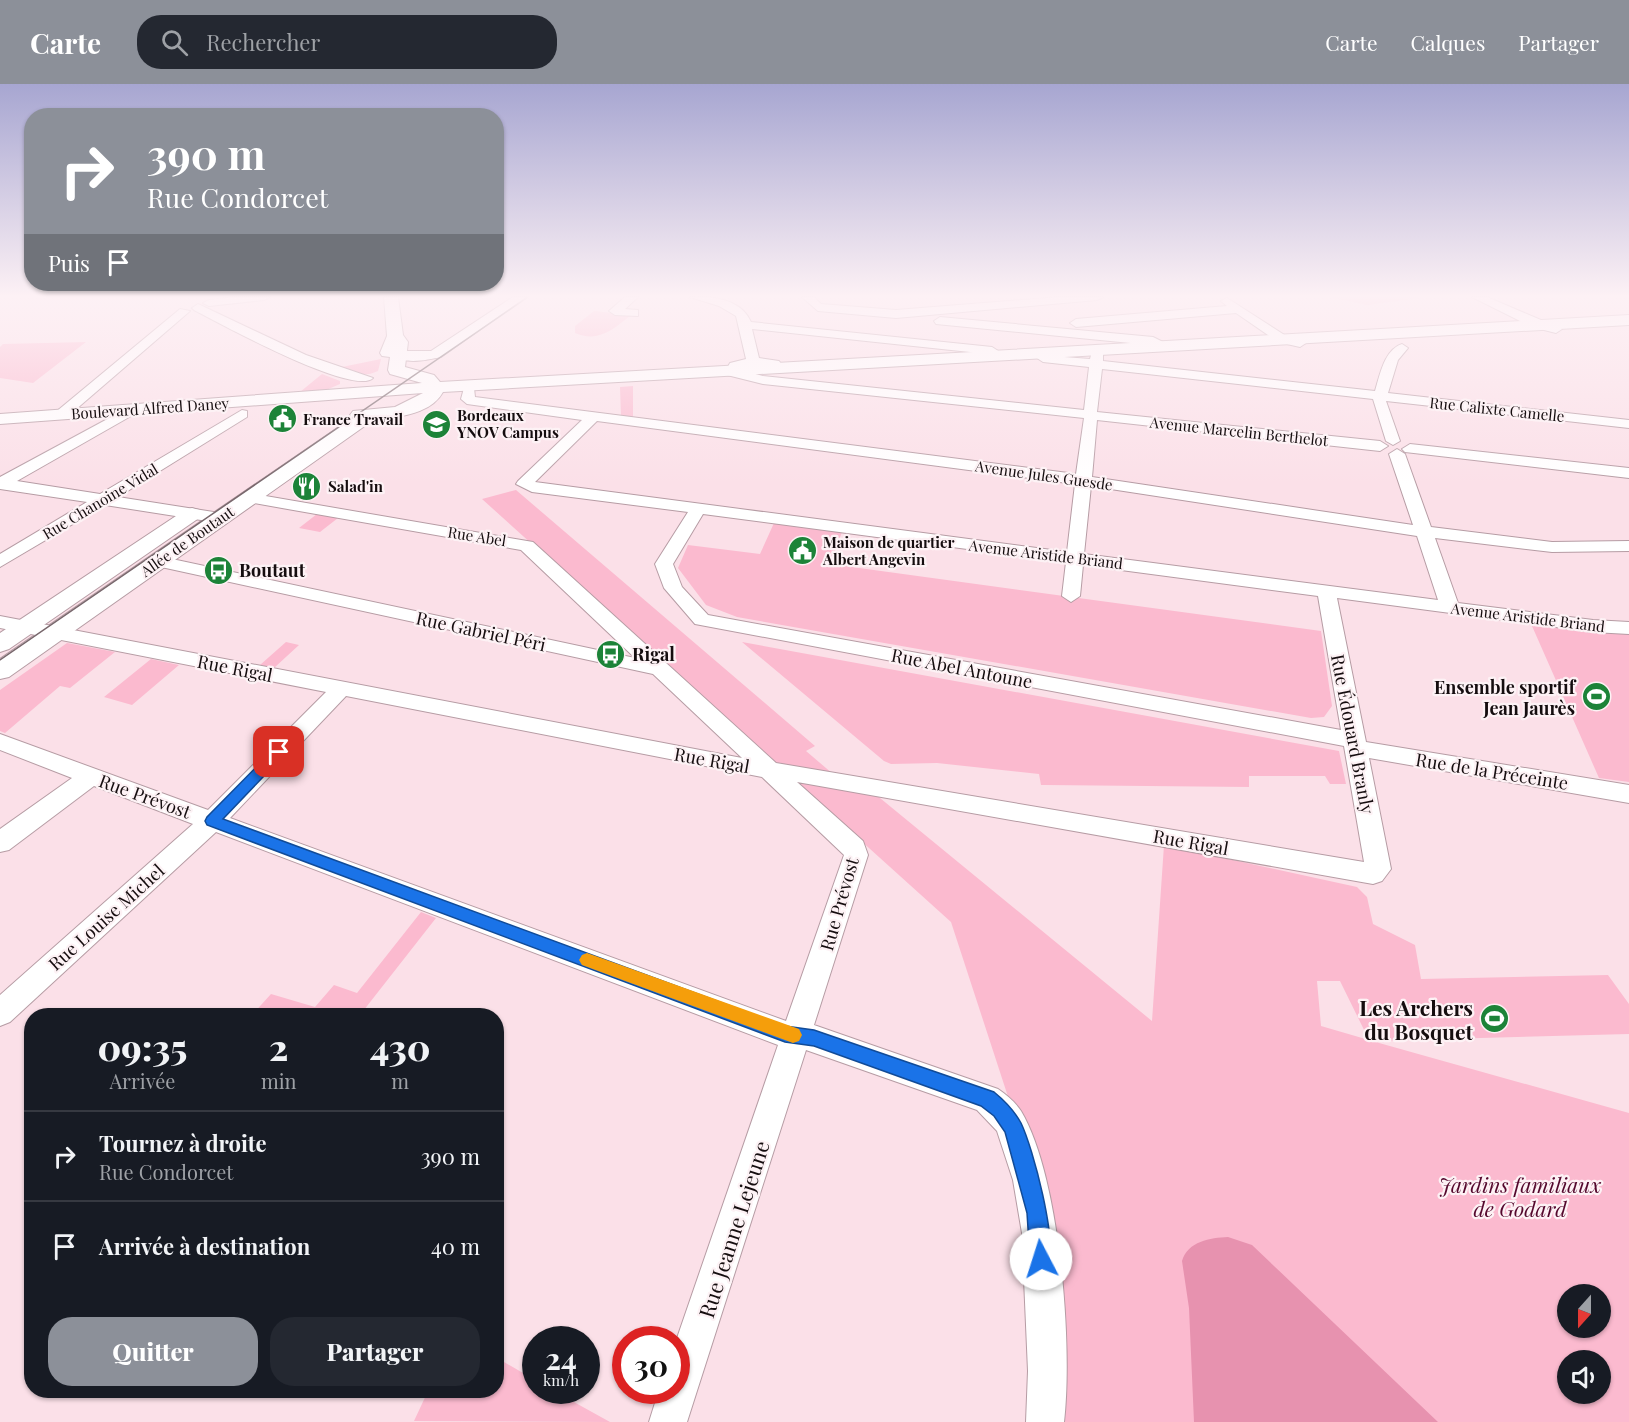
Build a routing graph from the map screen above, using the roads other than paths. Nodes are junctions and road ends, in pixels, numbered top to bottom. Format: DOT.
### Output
graph roads {
  1 [pos="120,359"];
  2 [pos="303,359"];
  3 [pos="305,359"];
  4 [pos="388,359"];
  5 [pos="398,359"];
  6 [pos="439,359"];
  7 [pos="941,359"];
  8 [pos="1026,359"];
  9 [pos="1097,359"];
  10 [pos="1100,359"];
  11 [pos="1392,359"];
  12 [pos="753,361"];
  13 [pos="778,369"];
  14 [pos="405,374"];
  15 [pos="735,374"];
  16 [pos="370,377"];
  17 [pos="801,378"];
  18 [pos="432,386"];
  19 [pos="470,391"];
  20 [pos="338,397"];
  21 [pos="1380,397"];
  22 [pos="126,413"];
  23 [pos="62,414"];
  24 [pos="242,414"];
  25 [pos="377,415"];
  26 [pos="1090,415"];
  27 [pos="593,417"];
  28 [pos="0,420"];
  29 [pos="1629,424"];
  30 [pos="1395,448"];
  31 [pos="1629,473"];
  32 [pos="1083,480"];
  33 [pos="0,483"];
  34 [pos="248,498"];
  35 [pos="99,499"];
  36 [pos="698,509"];
  37 [pos="192,514"];
  38 [pos="220,518"];
  39 [pos="1424,531"];
  40 [pos="1629,546"];
  41 [pos="0,555"];
  42 [pos="1075,558"];
  43 [pos="158,561"];
  44 [pos="0,562"];
  45 [pos="1327,592"];
  46 [pos="1071,596"];
  47 [pos="1450,607"];
  48 [pos="0,622"];
  49 [pos="25,627"];
  50 [pos="1629,628"];
  51 [pos="54,633"];
  52 [pos="0,644"];
  53 [pos="652,665"];
  54 [pos="0,671"];
  55 [pos="341,689"];
  56 [pos="0,742"];
  57 [pos="1355,744"];
  58 [pos="771,771"];
  59 [pos="91,776"];
  60 [pos="1629,794"];
  61 [pos="212,821"];
  62 [pos="0,843"];
  63 [pos="1373,874"];
  64 [pos="0,1013"];
  65 [pos="797,1035"];
  66 [pos="668,1422"];
  67 [pos="1045,1422"];
  1 -- 23 [label="street"];
  2 -- 20 [label="street"];
  3 -- 16 [label="street"];
  4 -- 16 [label="main road"];
  5 -- 14 [label="main road"];
  6 -- 18 [label="street"];
  7 -- 13 [label="main road"];
  8 -- 17 [label="main road"];
  9 -- 26 [label="street"];
  10 -- 21 [label="street, Rue Calixte Camelle"];
  11 -- 21 [label="street"];
  12 -- 13 [label="street"];
  12 -- 15 [label="street"];
  13 -- 15 [label="main road"];
  14 -- 16 [label="main road"];
  14 -- 18 [label="main road"];
  15 -- 17 [label="main road"];
  15 -- 18 [label="main road"];
  15 -- 19 [label="main road"];
  16 -- 20 [label="main road"];
  17 -- 26 [label="street, Avenue Marcelin Berthelot"];
  18 -- 19 [label="main road"];
  18 -- 20 [label="main road"];
  18 -- 25 [label="main road"];
  19 -- 27 [label="street, Avenue Jules Guesde"];
  20 -- 22 [label="main road, Boulevard Alfred Daney"];
  20 -- 23 [label="main road, Boulevard Alfred Daney"];
  20 -- 25 [label="main road"];
  20 -- 37 [label="main road, Allée de Boutaut"];
  21 -- 29 [label="street, Rue Calixte Camelle"];
  21 -- 30 [label="street"];
  22 -- 28 [label="main road, Boulevard Alfred Daney"];
  22 -- 33 [label="street"];
  23 -- 28 [label="main road, Boulevard Alfred Daney"];
  24 -- 35 [label="street, Rue Chanoine Vidal"];
  25 -- 34 [label="main road, Allée de Boutaut"];
  26 -- 30 [label="street, Avenue Marcelin Berthelot"];
  26 -- 32 [label="street"];
  27 -- 32 [label="street, Avenue Jules Guesde"];
  27 -- 36 [label="street, Avenue Aristide Briand"];
  30 -- 31 [label="street, Avenue Marcelin Berthelot"];
  30 -- 39 [label="street"];
  32 -- 39 [label="street, Avenue Jules Guesde"];
  32 -- 42 [label="street"];
  33 -- 35 [label="street"];
  34 -- 38 [label="main road, Allée de Boutaut"];
  34 -- 53 [label="street, Rue Abel"];
  35 -- 37 [label="street"];
  35 -- 41 [label="street, Rue Chanoine Vidal"];
  35 -- 44 [label="street, Rue Chanoine Vidal"];
  36 -- 42 [label="street, Avenue Aristide Briand"];
  36 -- 57 [label="street, Rue Abel Antoune"];
  37 -- 38 [label="street"];
  37 -- 49 [label="main road, Allée de Boutaut"];
  38 -- 43 [label="main road, Allée de Boutaut"];
  39 -- 40 [label="street, Avenue Jules Guesde"];
  39 -- 47 [label="street"];
  42 -- 45 [label="street, Avenue Aristide Briand"];
  42 -- 46 [label="street"];
  43 -- 51 [label="main road, Allée de Boutaut"];
  43 -- 53 [label="street, Rue Gabriel Péri"];
  45 -- 47 [label="street, Avenue Aristide Briand"];
  45 -- 57 [label="street, Rue Édouard Branly"];
  47 -- 50 [label="street, Avenue Aristide Briand"];
  48 -- 49 [label="street, Rue Rigal"];
  49 -- 51 [label="street, Rue Rigal"];
  49 -- 52 [label="main road, Allée de Boutaut"];
  51 -- 54 [label="main road, Allée de Boutaut"];
  51 -- 55 [label="street, Rue Rigal"];
  53 -- 58 [label="street"];
  55 -- 58 [label="street, Rue Rigal"];
  55 -- 61 [label="street, Rue Louise Michel"];
  56 -- 59 [label="street, Rue Prévost"];
  57 -- 60 [label="street, Rue de la Préceinte"];
  57 -- 63 [label="street, Rue Édouard Branly"];
  58 -- 63 [label="street, Rue Rigal"];
  58 -- 65 [label="street, Rue Prévost"];
  59 -- 61 [label="street, Rue Prévost"];
  59 -- 62 [label="street"];
  61 -- 64 [label="street, Rue Louise Michel"];
  61 -- 65 [label="street, Rue Prévost"];
  65 -- 66 [label="street, Rue Jeanne Lejeune"];
  65 -- 67 [label="street, Rue Prévost"];
}
